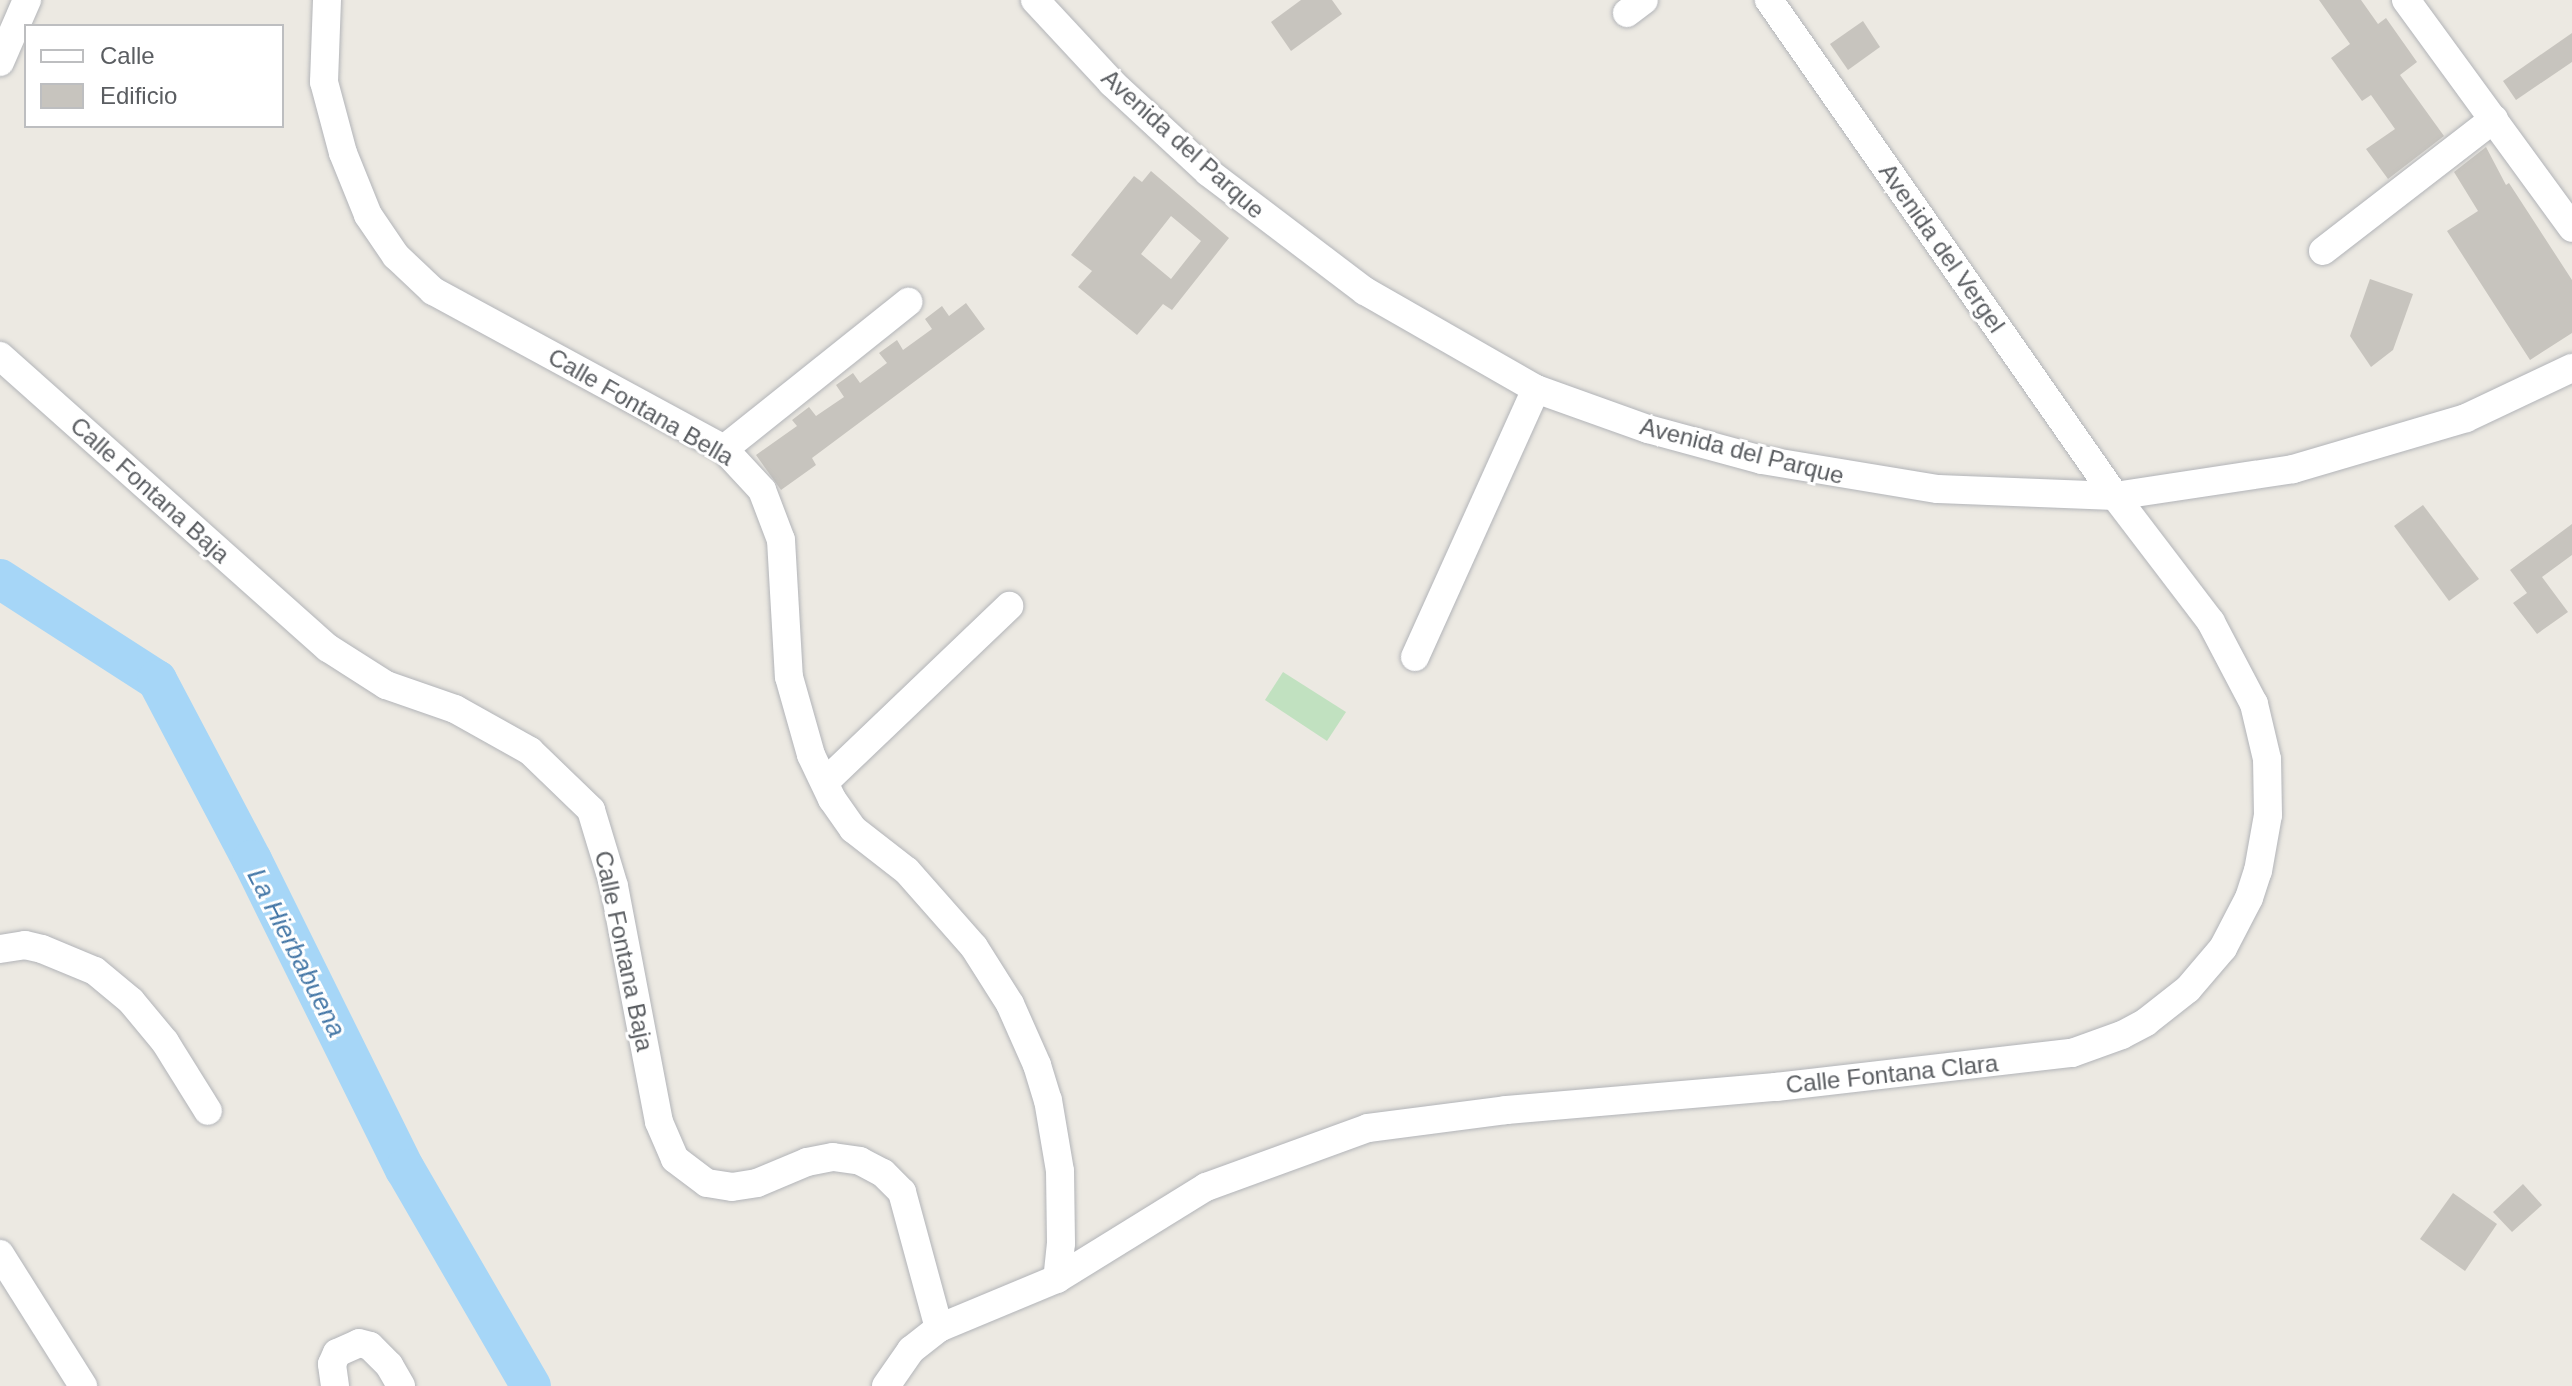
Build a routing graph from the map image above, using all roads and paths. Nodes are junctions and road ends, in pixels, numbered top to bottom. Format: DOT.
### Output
graph roads {
  1 [pos="27,0"];
  2 [pos="327,0"];
  3 [pos="1035,0"];
  4 [pos="1769,0"];
  5 [pos="2406,0"];
  6 [pos="0,62"];
  7 [pos="2494,119"];
  8 [pos="2572,228"];
  9 [pos="2323,251"];
  10 [pos="908,302"];
  11 [pos="0,356"];
  12 [pos="2572,368"];
  13 [pos="1536,389"];
  14 [pos="724,449"];
  15 [pos="2115,496"];
  16 [pos="1009,606"];
  17 [pos="1415,657"];
  18 [pos="825,782"];
  19 [pos="0,949"];
  20 [pos="208,1111"];
  21 [pos="0,1254"];
  22 [pos="1057,1279"];
  23 [pos="939,1328"];
  24 [pos="83,1386"];
  25 [pos="335,1386"];
  26 [pos="401,1386"];
  27 [pos="886,1386"];
  1 -- 6 [label="street"];
  2 -- 14 [label="street, Calle Fontana Bella"];
  3 -- 13 [label="street, Avenida del Parque"];
  4 -- 15 [label="street, Avenida del Vergel"];
  5 -- 7 [label="street"];
  7 -- 8 [label="street"];
  7 -- 9 [label="street"];
  10 -- 14 [label="street"];
  11 -- 23 [label="street, Calle Fontana Baja"];
  12 -- 15 [label="street, Avenida del Parque"];
  13 -- 15 [label="street, Avenida del Parque"];
  13 -- 17 [label="street"];
  14 -- 18 [label="street, Calle Fontana Bella"];
  15 -- 22 [label="street, Calle Fontana Clara"];
  16 -- 18 [label="street"];
  18 -- 22 [label="street, Calle Fontana Bella"];
  19 -- 20 [label="street"];
  21 -- 24 [label="street"];
  22 -- 23 [label="street"];
  23 -- 27 [label="street"];
  25 -- 26 [label="street"];
}
